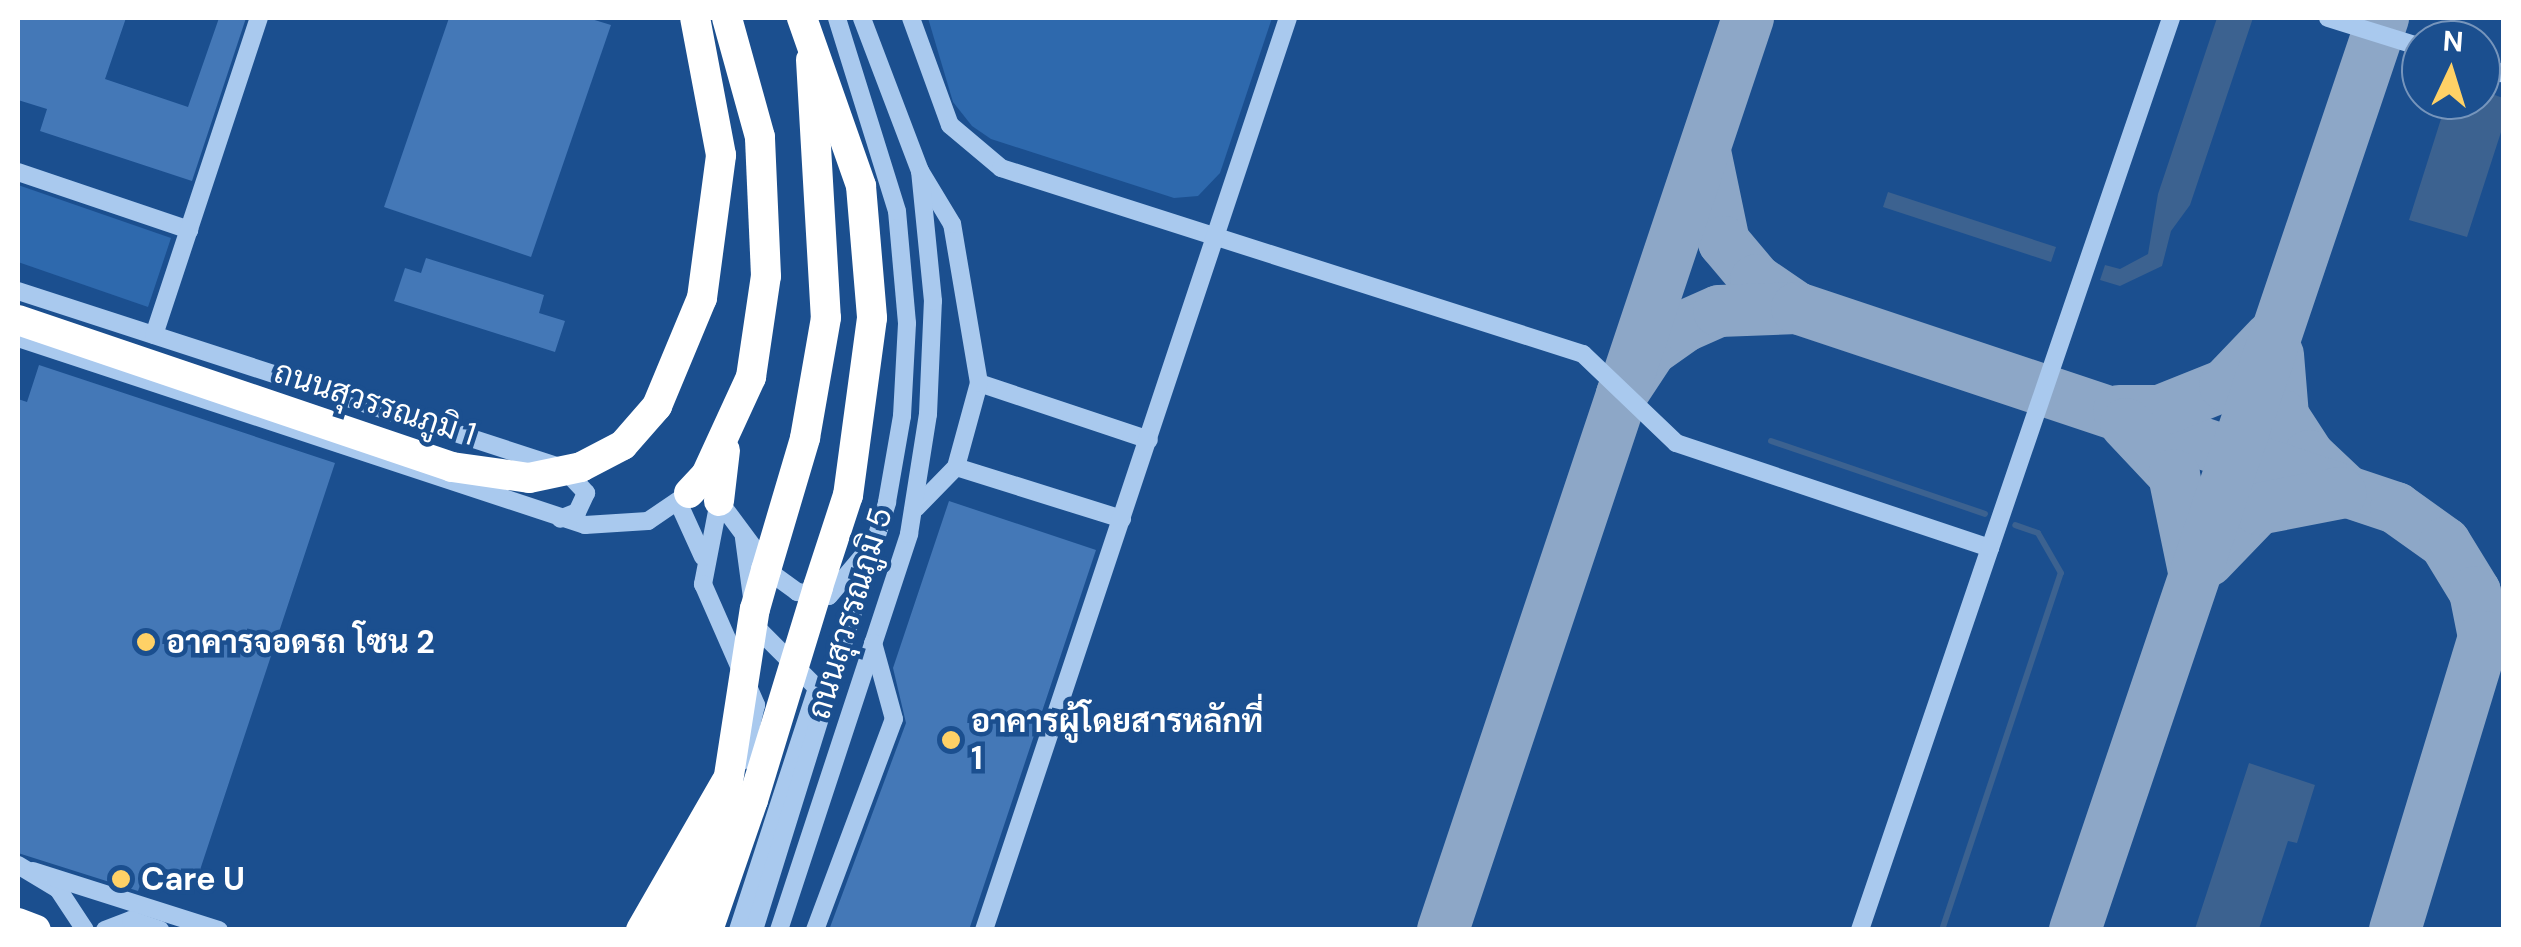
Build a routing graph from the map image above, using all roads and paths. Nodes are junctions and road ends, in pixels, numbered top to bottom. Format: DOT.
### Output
graph roads {
  1 [pos="259,18"];
  2 [pos="695,18"];
  3 [pos="727,18"];
  4 [pos="838,18"];
  5 [pos="862,18"];
  6 [pos="910,18"];
  7 [pos="1288,18"];
  8 [pos="2171,18"];
  9 [pos="2328,18"];
  10 [pos="806,30"];
  11 [pos="2401,41"];
  12 [pos="920,171"];
  13 [pos="18,172"];
  14 [pos="188,230"];
  15 [pos="1216,231"];
  16 [pos="18,291"];
  17 [pos="104,319"];
  18 [pos="18,320"];
  19 [pos="154,336"];
  20 [pos="18,338"];
  21 [pos="89,362"];
  22 [pos="979,383"];
  23 [pos="318,390"];
  24 [pos="385,412"];
  25 [pos="728,432"];
  26 [pos="304,434"];
  27 [pos="1148,440"];
  28 [pos="371,456"];
  29 [pos="956,466"];
  30 [pos="684,498"];
  31 [pos="719,501"];
  32 [pos="887,502"];
  33 [pos="916,508"];
  34 [pos="559,519"];
  35 [pos="1122,519"];
  36 [pos="744,538"];
  37 [pos="1990,548"];
  38 [pos="703,558"];
  39 [pos="874,643"];
  40 [pos="726,782"];
  41 [pos="752,800"];
  42 [pos="25,868"];
  43 [pos="18,924"];
  44 [pos="36,930"];
  45 [pos="85,930"];
  46 [pos="104,930"];
  47 [pos="160,930"];
  48 [pos="219,930"];
  49 [pos="641,930"];
  50 [pos="664,930"];
  51 [pos="683,930"];
  52 [pos="690,930"];
  53 [pos="708,930"];
  54 [pos="738,930"];
  55 [pos="754,930"];
  56 [pos="779,930"];
  57 [pos="815,930"];
  58 [pos="984,930"];
  59 [pos="1860,930"];
  1 -- 14 [label="street"];
  2 -- 18 [label="highway, ถนนสุวรรณภูมิ 1, bridge"];
  3 -- 25 [label="highway"];
  4 -- 32 [label="street, ถนนสุวรรณภูมิ 5"];
  5 -- 12 [label="street, ถนนสุวรรณภูมิ 5"];
  6 -- 15 [label="street"];
  7 -- 15 [label="street"];
  8 -- 37 [label="street"];
  9 -- 11 [label="street"];
  10 -- 40 [label="highway, bridge"];
  10 -- 41 [label="highway, bridge"];
  12 -- 22 [label="street"];
  12 -- 33 [label="street, ถนนสุวรรณภูมิ 5"];
  13 -- 14 [label="street"];
  14 -- 19 [label="street"];
  15 -- 27 [label="street"];
  15 -- 37 [label="street"];
  16 -- 17 [label="street"];
  17 -- 19 [label="street"];
  17 -- 21 [label="street"];
  19 -- 23 [label="street"];
  20 -- 21 [label="street"];
  21 -- 26 [label="street"];
  22 -- 27 [label="street"];
  22 -- 29 [label="street"];
  23 -- 24 [label="street"];
  23 -- 26 [label="street"];
  24 -- 28 [label="street"];
  24 -- 34 [label="street"];
  25 -- 30 [label="highway"];
  25 -- 31 [label="highway"];
  26 -- 28 [label="street"];
  27 -- 35 [label="street"];
  28 -- 34 [label="street"];
  29 -- 33 [label="street"];
  29 -- 35 [label="street"];
  30 -- 34 [label="street"];
  30 -- 38 [label="street"];
  31 -- 36 [label="street, ถนนสุวรรณภูมิ 5"];
  31 -- 38 [label="street"];
  32 -- 36 [label="street, ถนนสุวรรณภูมิ 5"];
  32 -- 55 [label="street, ถนนสุวรรณภูมิ 5"];
  33 -- 39 [label="street, ถนนสุวรรณภูมิ 5"];
  35 -- 58 [label="street"];
  36 -- 54 [label="street"];
  37 -- 59 [label="street"];
  38 -- 51 [label="street"];
  39 -- 56 [label="street, ถนนสุวรรณภูมิ 5"];
  39 -- 57 [label="street"];
  40 -- 49 [label="highway"];
  40 -- 52 [label="highway, bridge"];
  41 -- 50 [label="highway, bridge"];
  41 -- 53 [label="highway"];
  42 -- 45 [label="street"];
  42 -- 48 [label="street"];
  43 -- 44 [label="highway"];
  46 -- 47 [label="street"];
}
